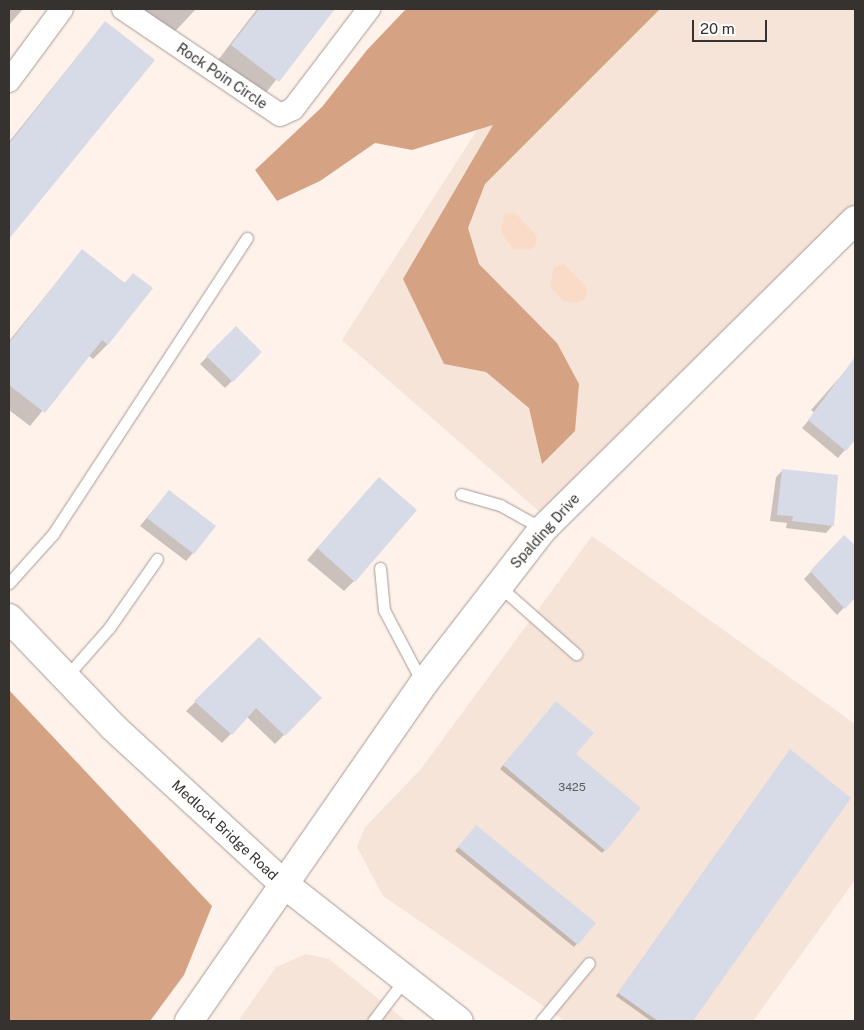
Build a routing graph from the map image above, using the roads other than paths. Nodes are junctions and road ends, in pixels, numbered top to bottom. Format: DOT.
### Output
graph roads {
  1 [pos="62,9"];
  2 [pos="123,9"];
  3 [pos="369,9"];
  4 [pos="9,81"];
  5 [pos="855,220"];
  6 [pos="247,238"];
  7 [pos="461,494"];
  8 [pos="543,529"];
  9 [pos="158,559"];
  10 [pos="380,568"];
  11 [pos="9,583"];
  12 [pos="498,585"];
  13 [pos="9,618"];
  14 [pos="576,654"];
  15 [pos="65,678"];
  16 [pos="423,684"];
  17 [pos="284,884"];
  18 [pos="589,963"];
  19 [pos="406,978"];
  20 [pos="189,1021"];
  21 [pos="373,1021"];
  22 [pos="459,1021"];
  23 [pos="541,1021"];
  1 -- 4 [label="street"];
  2 -- 3 [label="street, Rock Poin Circle"];
  5 -- 8 [label="main road, Spalding Drive"];
  6 -- 11 [label="lane"];
  7 -- 8 [label="lane"];
  8 -- 12 [label="main road, Spalding Drive"];
  9 -- 15 [label="lane"];
  10 -- 16 [label="lane"];
  12 -- 14 [label="lane"];
  12 -- 16 [label="main road, Spalding Drive"];
  13 -- 15 [label="main road, Medlock Bridge Road"];
  15 -- 17 [label="main road, Medlock Bridge Road"];
  16 -- 17 [label="main road, Spalding Drive"];
  17 -- 19 [label="main road, Medlock Bridge Road"];
  17 -- 20 [label="main road, Spalding Drive"];
  18 -- 23 [label="lane"];
  19 -- 21 [label="lane"];
  19 -- 22 [label="main road, Medlock Bridge Road"];
}
